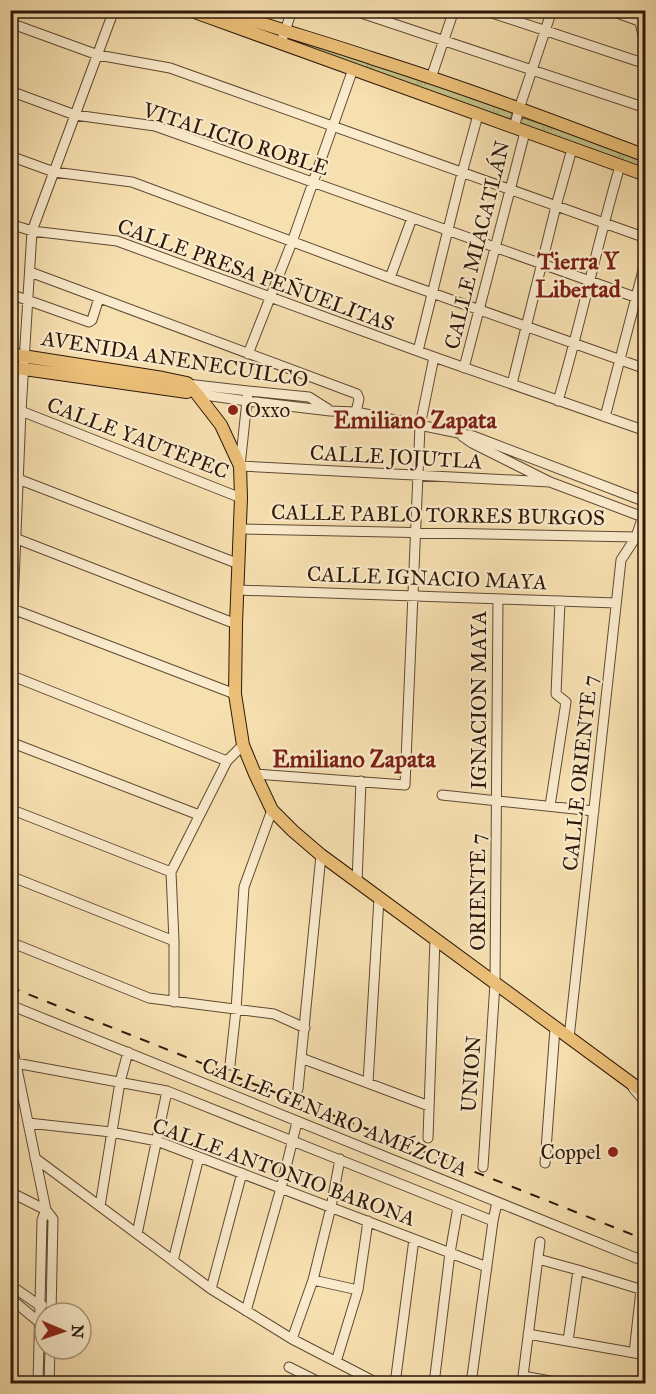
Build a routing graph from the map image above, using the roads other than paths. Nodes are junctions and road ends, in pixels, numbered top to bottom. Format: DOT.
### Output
graph roads {
  1 [pos="114,10"];
  2 [pos="189,10"];
  3 [pos="222,10"];
  4 [pos="292,10"];
  5 [pos="352,10"];
  6 [pos="454,10"];
  7 [pos="483,10"];
  8 [pos="552,10"];
  9 [pos="609,10"];
  10 [pos="637,10"];
  11 [pos="639,21"];
  12 [pos="10,23"];
  13 [pos="546,31"];
  14 [pos="283,38"];
  15 [pos="444,41"];
  16 [pos="645,48"];
  17 [pos="98,55"];
  18 [pos="645,64"];
  19 [pos="353,69"];
  20 [pos="532,70"];
  21 [pos="431,78"];
  22 [pos="10,91"];
  23 [pos="645,108"];
  24 [pos="519,109"];
  25 [pos="75,115"];
  26 [pos="478,115"];
  27 [pos="332,126"];
  28 [pos="519,130"];
  29 [pos="572,149"];
  30 [pos="10,156"];
  31 [pos="645,156"];
  32 [pos="620,166"];
  33 [pos="54,172"];
  34 [pos="462,173"];
  35 [pos="645,175"];
  36 [pos="313,182"];
  37 [pos="509,189"];
  38 [pos="556,206"];
  39 [pos="412,218"];
  40 [pos="603,223"];
  41 [pos="10,224"];
  42 [pos="32,231"];
  43 [pos="448,231"];
  44 [pos="645,238"];
  45 [pos="292,242"];
  46 [pos="495,247"];
  47 [pos="645,259"];
  48 [pos="542,264"];
  49 [pos="30,272"];
  50 [pos="390,278"];
  51 [pos="589,281"];
  52 [pos="432,292"];
  53 [pos="10,294"];
  54 [pos="270,297"];
  55 [pos="99,298"];
  56 [pos="641,299"];
  57 [pos="28,301"];
  58 [pos="479,309"];
  59 [pos="527,326"];
  60 [pos="575,344"];
  61 [pos="418,351"];
  62 [pos="10,354"];
  63 [pos="248,354"];
  64 [pos="434,357"];
  65 [pos="620,360"];
  66 [pos="24,362"];
  67 [pos="10,367"];
  68 [pos="464,368"];
  69 [pos="645,369"];
  70 [pos="187,384"];
  71 [pos="512,384"];
  72 [pos="198,394"];
  73 [pos="248,396"];
  74 [pos="558,401"];
  75 [pos="21,411"];
  76 [pos="356,412"];
  77 [pos="605,417"];
  78 [pos="420,426"];
  79 [pos="645,431"];
  80 [pos="459,434"];
  81 [pos="15,439"];
  82 [pos="240,466"];
  83 [pos="517,466"];
  84 [pos="417,476"];
  85 [pos="18,480"];
  86 [pos="515,481"];
  87 [pos="550,482"];
  88 [pos="242,498"];
  89 [pos="645,502"];
  90 [pos="644,512"];
  91 [pos="240,529"];
  92 [pos="415,533"];
  93 [pos="636,537"];
  94 [pos="13,538"];
  95 [pos="238,564"];
  96 [pos="237,590"];
  97 [pos="413,596"];
  98 [pos="498,599"];
  99 [pos="560,601"];
  100 [pos="616,603"];
  101 [pos="12,608"];
  102 [pos="236,624"];
  103 [pos="11,675"];
  104 [pos="10,680"];
  105 [pos="235,694"];
  106 [pos="10,742"];
  107 [pos="243,745"];
  108 [pos="226,761"];
  109 [pos="255,774"];
  110 [pos="361,781"];
  111 [pos="442,795"];
  112 [pos="497,801"];
  113 [pos="550,806"];
  114 [pos="10,809"];
  115 [pos="272,810"];
  116 [pos="594,811"];
  117 [pos="199,815"];
  118 [pos="321,855"];
  119 [pos="171,872"];
  120 [pos="10,876"];
  121 [pos="357,882"];
  122 [pos="379,897"];
  123 [pos="435,939"];
  124 [pos="174,940"];
  125 [pos="10,942"];
  126 [pos="495,983"];
  127 [pos="174,1002"];
  128 [pos="10,1005"];
  129 [pos="236,1010"];
  130 [pos="305,1028"];
  131 [pos="555,1028"];
  132 [pos="10,1035"];
  133 [pos="569,1038"];
  134 [pos="128,1052"];
  135 [pos="301,1058"];
  136 [pos="13,1063"];
  137 [pos="230,1065"];
  138 [pos="120,1082"];
  139 [pos="628,1082"];
  140 [pos="368,1083"];
  141 [pos="298,1089"];
  142 [pos="167,1091"];
  143 [pos="645,1094"];
  144 [pos="645,1104"];
  145 [pos="429,1106"];
  146 [pos="297,1122"];
  147 [pos="28,1123"];
  148 [pos="111,1132"];
  149 [pos="428,1138"];
  150 [pos="157,1141"];
  151 [pos="292,1141"];
  152 [pos="199,1157"];
  153 [pos="35,1158"];
  154 [pos="340,1160"];
  155 [pos="545,1163"];
  156 [pos="483,1167"];
  157 [pos="242,1173"];
  158 [pos="281,1188"];
  159 [pos="10,1192"];
  160 [pos="497,1202"];
  161 [pos="100,1206"];
  162 [pos="331,1207"];
  163 [pos="458,1207"];
  164 [pos="46,1210"];
  165 [pos="368,1221"];
  166 [pos="493,1221"];
  167 [pos="137,1234"];
  168 [pos="414,1239"];
  169 [pos="540,1242"];
  170 [pos="450,1253"];
  171 [pos="538,1260"];
  172 [pos="173,1261"];
  173 [pos="645,1262"];
  174 [pos="487,1267"];
  175 [pos="578,1270"];
  176 [pos="313,1280"];
  177 [pos="10,1285"];
  178 [pos="211,1289"];
  179 [pos="358,1290"];
  180 [pos="643,1291"];
  181 [pos="10,1298"];
  182 [pos="33,1301"];
  183 [pos="39,1301"];
  184 [pos="51,1301"];
  185 [pos="246,1311"];
  186 [pos="33,1317"];
  187 [pos="528,1334"];
  188 [pos="292,1339"];
  189 [pos="568,1341"];
  190 [pos="634,1353"];
  191 [pos="645,1355"];
  192 [pos="40,1361"];
  193 [pos="50,1361"];
  194 [pos="336,1362"];
  195 [pos="289,1367"];
  196 [pos="302,1379"];
  197 [pos="523,1380"];
  198 [pos="38,1383"];
  199 [pos="49,1383"];
  200 [pos="323,1383"];
  201 [pos="379,1383"];
  202 [pos="395,1383"];
  203 [pos="434,1383"];
  204 [pos="471,1383"];
  205 [pos="566,1383"];
  1 -- 17 [label="street"];
  2 -- 14 [label="main road"];
  3 -- 14 [label="main road"];
  4 -- 14 [label="street"];
  5 -- 15 [label="street"];
  6 -- 15 [label="street"];
  7 -- 13 [label="street"];
  8 -- 13 [label="street, CALLE MIACATLÁN"];
  9 -- 11 [label="street"];
  10 -- 11 [label="street"];
  11 -- 16 [label="street"];
  12 -- 17 [label="street"];
  13 -- 18 [label="street"];
  13 -- 20 [label="street, CALLE MIACATLÁN"];
  14 -- 19 [label="main road"];
  14 -- 21 [label="main road"];
  15 -- 20 [label="street"];
  15 -- 21 [label="street"];
  17 -- 25 [label="street"];
  17 -- 27 [label="street"];
  19 -- 26 [label="main road"];
  19 -- 27 [label="street"];
  20 -- 23 [label="street"];
  20 -- 24 [label="street, CALLE MIACATLÁN"];
  21 -- 24 [label="main road"];
  22 -- 25 [label="street, VITALICIO ROBLE"];
  24 -- 28 [label="street, CALLE MIACATLÁN"];
  24 -- 31 [label="main road"];
  25 -- 33 [label="street"];
  25 -- 36 [label="street, VITALICIO ROBLE"];
  26 -- 28 [label="main road"];
  26 -- 34 [label="street"];
  27 -- 34 [label="street"];
  27 -- 36 [label="street"];
  28 -- 29 [label="main road"];
  28 -- 37 [label="street, CALLE MIACATLÁN"];
  29 -- 32 [label="main road"];
  29 -- 38 [label="street"];
  30 -- 33 [label="street"];
  32 -- 35 [label="main road"];
  32 -- 40 [label="street"];
  33 -- 42 [label="street"];
  33 -- 45 [label="street"];
  34 -- 37 [label="street"];
  34 -- 43 [label="street"];
  36 -- 39 [label="street, VITALICIO ROBLE"];
  36 -- 45 [label="street"];
  37 -- 38 [label="street"];
  37 -- 46 [label="street, CALLE MIACATLÁN"];
  38 -- 40 [label="street"];
  38 -- 48 [label="street"];
  39 -- 43 [label="street, VITALICIO ROBLE"];
  39 -- 50 [label="street"];
  40 -- 44 [label="street"];
  40 -- 51 [label="street"];
  41 -- 42 [label="street, CALLE PRESA PEÑUELITAS"];
  42 -- 49 [label="street"];
  42 -- 54 [label="street, CALLE PRESA PEÑUELITAS"];
  43 -- 46 [label="street, VITALICIO ROBLE"];
  43 -- 52 [label="street"];
  45 -- 50 [label="street"];
  45 -- 54 [label="street"];
  46 -- 48 [label="street, VITALICIO ROBLE"];
  46 -- 58 [label="street, CALLE MIACATLÁN"];
  47 -- 56 [label="street"];
  48 -- 51 [label="street, VITALICIO ROBLE"];
  48 -- 59 [label="street"];
  49 -- 55 [label="street"];
  49 -- 57 [label="street"];
  50 -- 52 [label="street"];
  51 -- 56 [label="street, VITALICIO ROBLE"];
  51 -- 60 [label="street"];
  52 -- 58 [label="street"];
  52 -- 61 [label="street"];
  53 -- 57 [label="street"];
  54 -- 61 [label="street, CALLE PRESA PEÑUELITAS"];
  54 -- 63 [label="street"];
  55 -- 57 [label="street"];
  55 -- 63 [label="street"];
  56 -- 65 [label="street"];
  57 -- 66 [label="street"];
  58 -- 59 [label="street"];
  58 -- 68 [label="street, CALLE MIACATLÁN"];
  59 -- 60 [label="street"];
  59 -- 71 [label="street"];
  60 -- 65 [label="street"];
  60 -- 74 [label="street"];
  61 -- 64 [label="street, CALLE PRESA PEÑUELITAS"];
  62 -- 66 [label="main road, AVENIDA ANENECUILCO"];
  63 -- 76 [label="street"];
  64 -- 68 [label="street, CALLE PRESA PEÑUELITAS"];
  64 -- 78 [label="street"];
  65 -- 69 [label="street"];
  65 -- 77 [label="street"];
  66 -- 67 [label="main road, AVENIDA ANENECUILCO"];
  66 -- 70 [label="main road, AVENIDA ANENECUILCO"];
  66 -- 72 [label="main road, AVENIDA ANENECUILCO"];
  66 -- 75 [label="street"];
  68 -- 71 [label="street, CALLE PRESA PEÑUELITAS"];
  70 -- 72 [label="main road"];
  70 -- 73 [label="street, AVENIDA ANENECUILCO"];
  71 -- 74 [label="street, CALLE PRESA PEÑUELITAS"];
  72 -- 73 [label="street, AVENIDA ANENECUILCO"];
  72 -- 82 [label="main road"];
  73 -- 76 [label="street, AVENIDA ANENECUILCO"];
  73 -- 82 [label="street"];
  74 -- 77 [label="street, CALLE PRESA PEÑUELITAS"];
  75 -- 81 [label="street"];
  75 -- 88 [label="street, CALLE YAUTEPEC"];
  76 -- 78 [label="street, AVENIDA ANENECUILCO"];
  77 -- 79 [label="street, CALLE PRESA PEÑUELITAS"];
  78 -- 80 [label="street, AVENIDA ANENECUILCO"];
  78 -- 84 [label="street"];
  80 -- 83 [label="street, AVENIDA ANENECUILCO"];
  80 -- 89 [label="street, AVENIDA ANENECUILCO"];
  81 -- 85 [label="street"];
  82 -- 84 [label="street, CALLE JOJUTLA"];
  82 -- 88 [label="main road"];
  83 -- 86 [label="street"];
  83 -- 87 [label="street, AVENIDA ANENECUILCO"];
  84 -- 86 [label="street, CALLE JOJUTLA"];
  84 -- 92 [label="street"];
  85 -- 94 [label="street"];
  85 -- 95 [label="street"];
  86 -- 87 [label="street, CALLE JOJUTLA"];
  87 -- 90 [label="street, AVENIDA ANENECUILCO"];
  88 -- 91 [label="main road"];
  90 -- 93 [label="street, CALLE ORIENTE 7"];
  91 -- 92 [label="street, CALLE PABLO TORRES BURGOS"];
  91 -- 95 [label="main road"];
  92 -- 93 [label="street, CALLE PABLO TORRES BURGOS"];
  92 -- 97 [label="street"];
  93 -- 100 [label="street, CALLE ORIENTE 7"];
  94 -- 101 [label="street"];
  94 -- 102 [label="street"];
  95 -- 96 [label="main road"];
  96 -- 97 [label="street, CALLE IGNACIO MAYA"];
  96 -- 102 [label="main road"];
  97 -- 98 [label="street, CALLE IGNACIO MAYA"];
  97 -- 110 [label="street"];
  98 -- 99 [label="street, CALLE IGNACIO MAYA"];
  98 -- 112 [label="street, IGNACION MAYA"];
  99 -- 100 [label="street, CALLE IGNACIO MAYA"];
  99 -- 113 [label="street"];
  100 -- 116 [label="street, CALLE ORIENTE 7"];
  101 -- 103 [label="street"];
  101 -- 105 [label="street"];
  102 -- 105 [label="main road"];
  103 -- 104 [label="street"];
  103 -- 108 [label="street"];
  105 -- 107 [label="main road"];
  106 -- 117 [label="street"];
  107 -- 108 [label="street"];
  107 -- 109 [label="main road"];
  108 -- 117 [label="street"];
  109 -- 110 [label="street"];
  109 -- 115 [label="main road"];
  110 -- 121 [label="street"];
  111 -- 112 [label="street"];
  112 -- 113 [label="street"];
  112 -- 126 [label="street, ORIENTE 7"];
  113 -- 116 [label="street"];
  114 -- 119 [label="street"];
  115 -- 118 [label="main road"];
  115 -- 129 [label="street"];
  116 -- 133 [label="street, CALLE ORIENTE 7"];
  117 -- 119 [label="street"];
  118 -- 121 [label="main road"];
  118 -- 130 [label="street"];
  119 -- 124 [label="street"];
  120 -- 124 [label="street"];
  121 -- 122 [label="main road"];
  122 -- 123 [label="main road"];
  122 -- 140 [label="street"];
  123 -- 126 [label="main road"];
  123 -- 145 [label="street"];
  124 -- 127 [label="street"];
  125 -- 127 [label="street"];
  126 -- 131 [label="main road"];
  126 -- 156 [label="street, UNION"];
  127 -- 129 [label="street"];
  128 -- 134 [label="street, CALLE GENARO AMÉZCUA"];
  129 -- 130 [label="street"];
  129 -- 137 [label="street"];
  130 -- 135 [label="street"];
  131 -- 133 [label="main road"];
  131 -- 155 [label="street"];
  132 -- 136 [label="street"];
  133 -- 139 [label="main road"];
  134 -- 138 [label="street"];
  134 -- 146 [label="street, CALLE GENARO AMÉZCUA"];
  135 -- 140 [label="street"];
  135 -- 141 [label="street"];
  136 -- 138 [label="street"];
  136 -- 147 [label="street"];
  138 -- 142 [label="street"];
  138 -- 148 [label="street"];
  139 -- 143 [label="main road"];
  139 -- 144 [label="street"];
  140 -- 145 [label="street"];
  142 -- 150 [label="street"];
  142 -- 151 [label="street"];
  145 -- 149 [label="street"];
  146 -- 151 [label="street"];
  146 -- 160 [label="street, CALLE GENARO AMÉZCUA"];
  147 -- 148 [label="street, CALLE ANTONIO BARONA"];
  147 -- 153 [label="street"];
  148 -- 150 [label="street, CALLE ANTONIO BARONA"];
  148 -- 161 [label="street"];
  150 -- 152 [label="street, CALLE ANTONIO BARONA"];
  150 -- 167 [label="street"];
  151 -- 154 [label="street"];
  151 -- 158 [label="street"];
  152 -- 157 [label="street, CALLE ANTONIO BARONA"];
  152 -- 172 [label="street"];
  153 -- 161 [label="street"];
  153 -- 164 [label="street"];
  154 -- 162 [label="street"];
  154 -- 163 [label="street"];
  157 -- 158 [label="street, CALLE ANTONIO BARONA"];
  157 -- 178 [label="street"];
  158 -- 162 [label="street, CALLE ANTONIO BARONA"];
  158 -- 185 [label="street"];
  159 -- 164 [label="street"];
  160 -- 166 [label="street"];
  160 -- 173 [label="street, CALLE GENARO AMÉZCUA"];
  161 -- 167 [label="street"];
  162 -- 165 [label="street, CALLE ANTONIO BARONA"];
  162 -- 176 [label="street"];
  163 -- 166 [label="street"];
  163 -- 170 [label="street"];
  164 -- 183 [label="street"];
  164 -- 184 [label="street"];
  165 -- 168 [label="street, CALLE ANTONIO BARONA"];
  165 -- 179 [label="street"];
  166 -- 174 [label="street"];
  167 -- 172 [label="street"];
  168 -- 170 [label="street, CALLE ANTONIO BARONA"];
  168 -- 202 [label="street"];
  169 -- 171 [label="street"];
  170 -- 174 [label="street, CALLE ANTONIO BARONA"];
  170 -- 203 [label="street"];
  171 -- 175 [label="street"];
  171 -- 187 [label="street"];
  172 -- 178 [label="street"];
  174 -- 204 [label="street"];
  175 -- 180 [label="street"];
  175 -- 189 [label="street"];
  176 -- 179 [label="street"];
  176 -- 188 [label="street"];
  177 -- 182 [label="street"];
  178 -- 185 [label="street"];
  179 -- 194 [label="street"];
  180 -- 190 [label="street"];
  181 -- 186 [label="street"];
  185 -- 188 [label="street"];
  187 -- 189 [label="street"];
  187 -- 197 [label="street"];
  188 -- 194 [label="street"];
  189 -- 190 [label="street"];
  190 -- 191 [label="street"];
  192 -- 198 [label="street"];
  193 -- 199 [label="street"];
  194 -- 201 [label="street"];
  195 -- 196 [label="street"];
  196 -- 200 [label="street"];
  197 -- 205 [label="street"];
}
